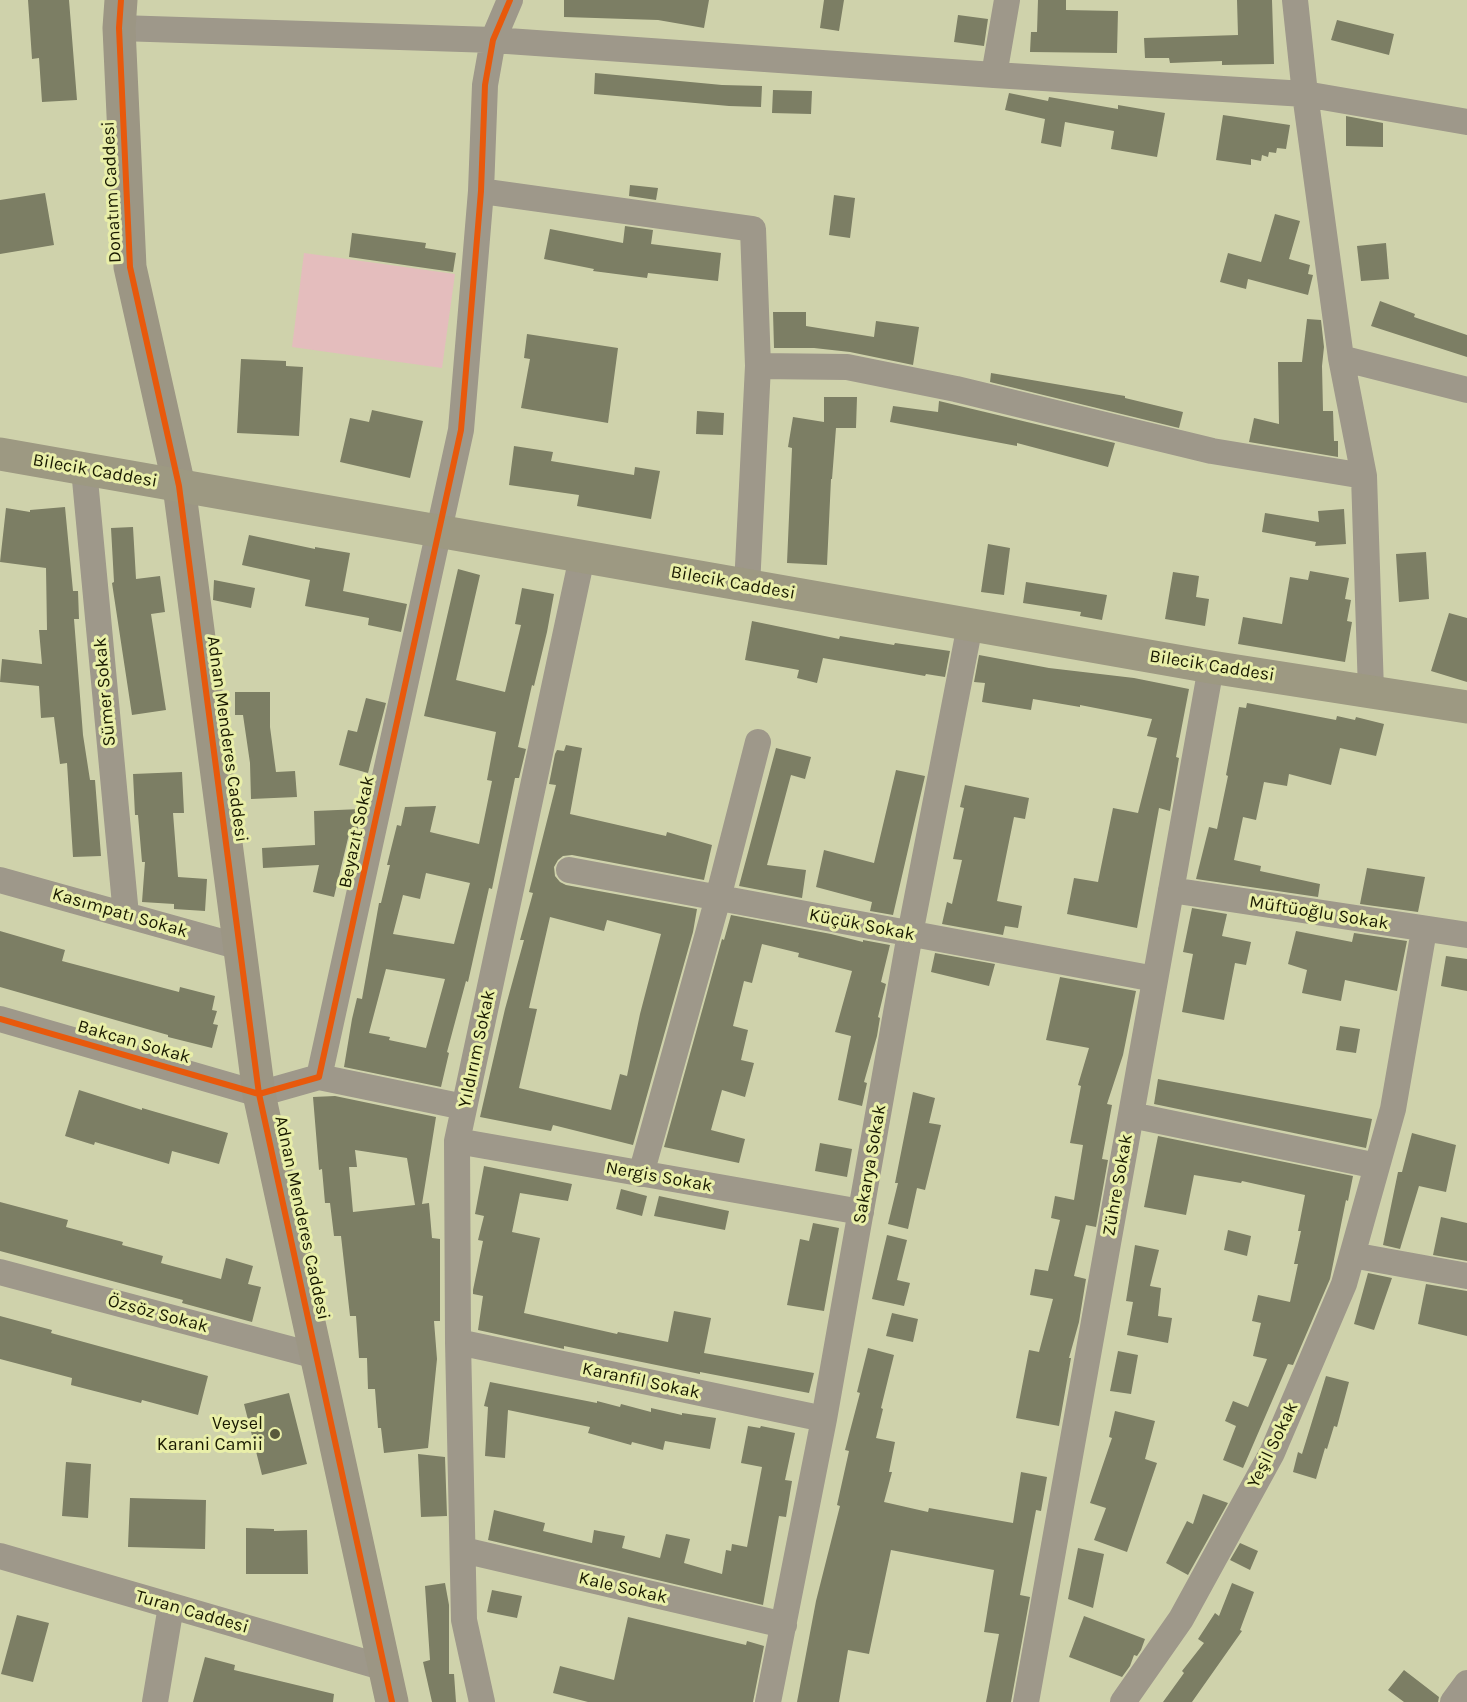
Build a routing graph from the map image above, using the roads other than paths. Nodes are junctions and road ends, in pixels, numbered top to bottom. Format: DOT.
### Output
graph roads {
  1 [pos="510,0"];
  2 [pos="1007,0"];
  3 [pos="1295,0"];
  4 [pos="120,14"];
  5 [pos="493,40"];
  6 [pos="994,75"];
  7 [pos="1305,94"];
  8 [pos="1467,122"];
  9 [pos="480,191"];
  10 [pos="1341,358"];
  11 [pos="758,366"];
  12 [pos="1467,390"];
  13 [pos="0,454"];
  14 [pos="84,469"];
  15 [pos="1364,477"];
  16 [pos="179,486"];
  17 [pos="438,531"];
  18 [pos="582,557"];
  19 [pos="747,586"];
  20 [pos="970,625"];
  21 [pos="1211,667"];
  22 [pos="1371,691"];
  23 [pos="1467,707"];
  24 [pos="758,742"];
  25 [pos="569,870"];
  26 [pos="0,880"];
  27 [pos="1171,890"];
  28 [pos="718,898"];
  29 [pos="126,915"];
  30 [pos="1424,930"];
  31 [pos="909,934"];
  32 [pos="1467,935"];
  33 [pos="240,947"];
  34 [pos="1155,979"];
  35 [pos="0,1018"];
  36 [pos="319,1077"];
  37 [pos="259,1094"];
  38 [pos="464,1107"];
  39 [pos="1131,1115"];
  40 [pos="457,1141"];
  41 [pos="1377,1166"];
  42 [pos="641,1174"];
  43 [pos="861,1212"];
  44 [pos="1352,1255"];
  45 [pos="0,1272"];
  46 [pos="1467,1276"];
  47 [pos="458,1342"];
  48 [pos="316,1356"];
  49 [pos="824,1419"];
  50 [pos="463,1550"];
  51 [pos="0,1556"];
  52 [pos="171,1606"];
  53 [pos="784,1625"];
  54 [pos="385,1668"];
  55 [pos="1467,1683"];
  56 [pos="480,1699"];
  57 [pos="155,1702"];
  58 [pos="392,1702"];
  59 [pos="504,1702"];
  60 [pos="768,1702"];
  61 [pos="1026,1702"];
  62 [pos="1123,1702"];
  63 [pos="1453,1702"];
  1 -- 5 [label="street, Beyazıt Sokak"];
  2 -- 6 [label="street"];
  3 -- 7 [label="street"];
  4 -- 5 [label="street"];
  4 -- 16 [label="street, Donatım Caddesi"];
  5 -- 6 [label="street"];
  5 -- 9 [label="street, Beyazıt Sokak"];
  6 -- 7 [label="street"];
  7 -- 8 [label="street"];
  7 -- 10 [label="street"];
  9 -- 11 [label="street"];
  9 -- 17 [label="street, Beyazıt Sokak"];
  10 -- 12 [label="street"];
  10 -- 15 [label="street"];
  11 -- 15 [label="street"];
  11 -- 19 [label="street"];
  13 -- 14 [label="main road, Bilecik Caddesi"];
  14 -- 16 [label="main road, Bilecik Caddesi"];
  14 -- 29 [label="street, Sümer Sokak"];
  15 -- 22 [label="street"];
  16 -- 17 [label="main road, Bilecik Caddesi"];
  16 -- 33 [label="street, Adnan Menderes Caddesi"];
  17 -- 18 [label="main road, Bilecik Caddesi"];
  17 -- 36 [label="street, Beyazıt Sokak"];
  18 -- 19 [label="main road, Bilecik Caddesi"];
  18 -- 38 [label="street, Yıldırım Sokak"];
  19 -- 20 [label="main road, Bilecik Caddesi"];
  20 -- 21 [label="main road, Bilecik Caddesi"];
  20 -- 31 [label="street, Sakarya Sokak"];
  21 -- 22 [label="main road, Bilecik Caddesi"];
  21 -- 27 [label="street, Zühre Sokak"];
  22 -- 23 [label="main road, Bilecik Caddesi"];
  24 -- 28 [label="street"];
  25 -- 28 [label="street, Küçük Sokak"];
  26 -- 29 [label="street, Kasımpatı Sokak"];
  27 -- 30 [label="street, Müftüoğlu Sokak"];
  27 -- 34 [label="street, Zühre Sokak"];
  28 -- 31 [label="street, Küçük Sokak"];
  28 -- 42 [label="street"];
  29 -- 33 [label="street, Kasımpatı Sokak"];
  30 -- 32 [label="street, Müftüoğlu Sokak"];
  30 -- 41 [label="street, Yeşil Sokak"];
  31 -- 34 [label="street, Küçük Sokak"];
  31 -- 43 [label="street, Sakarya Sokak"];
  33 -- 37 [label="street, Adnan Menderes Caddesi"];
  34 -- 39 [label="street, Zühre Sokak"];
  35 -- 37 [label="street, Bakcan Sokak"];
  36 -- 37 [label="street"];
  36 -- 38 [label="street"];
  37 -- 48 [label="street, Adnan Menderes Caddesi"];
  38 -- 40 [label="street, Yıldırım Sokak"];
  39 -- 41 [label="street"];
  39 -- 61 [label="street, Zühre Sokak"];
  40 -- 42 [label="street, Nergis Sokak"];
  40 -- 47 [label="street, Yıldırım Sokak"];
  41 -- 44 [label="street, Yeşil Sokak"];
  42 -- 43 [label="street, Nergis Sokak"];
  43 -- 49 [label="street, Sakarya Sokak"];
  44 -- 46 [label="street"];
  44 -- 62 [label="street, Yeşil Sokak"];
  45 -- 48 [label="street, Özsöz Sokak"];
  47 -- 49 [label="street, Karanfil Sokak"];
  47 -- 50 [label="street, Yıldırım Sokak"];
  48 -- 54 [label="street, Adnan Menderes Caddesi"];
  49 -- 53 [label="street, Sakarya Sokak"];
  50 -- 53 [label="street, Kale Sokak"];
  50 -- 56 [label="street, Yıldırım Sokak"];
  51 -- 52 [label="street, Turan Caddesi"];
  52 -- 54 [label="street, Turan Caddesi"];
  52 -- 57 [label="street"];
  53 -- 60 [label="street, Sakarya Sokak"];
  54 -- 58 [label="street, Adnan Menderes Caddesi"];
  55 -- 63 [label="street"];
  56 -- 59 [label="street"];
}
